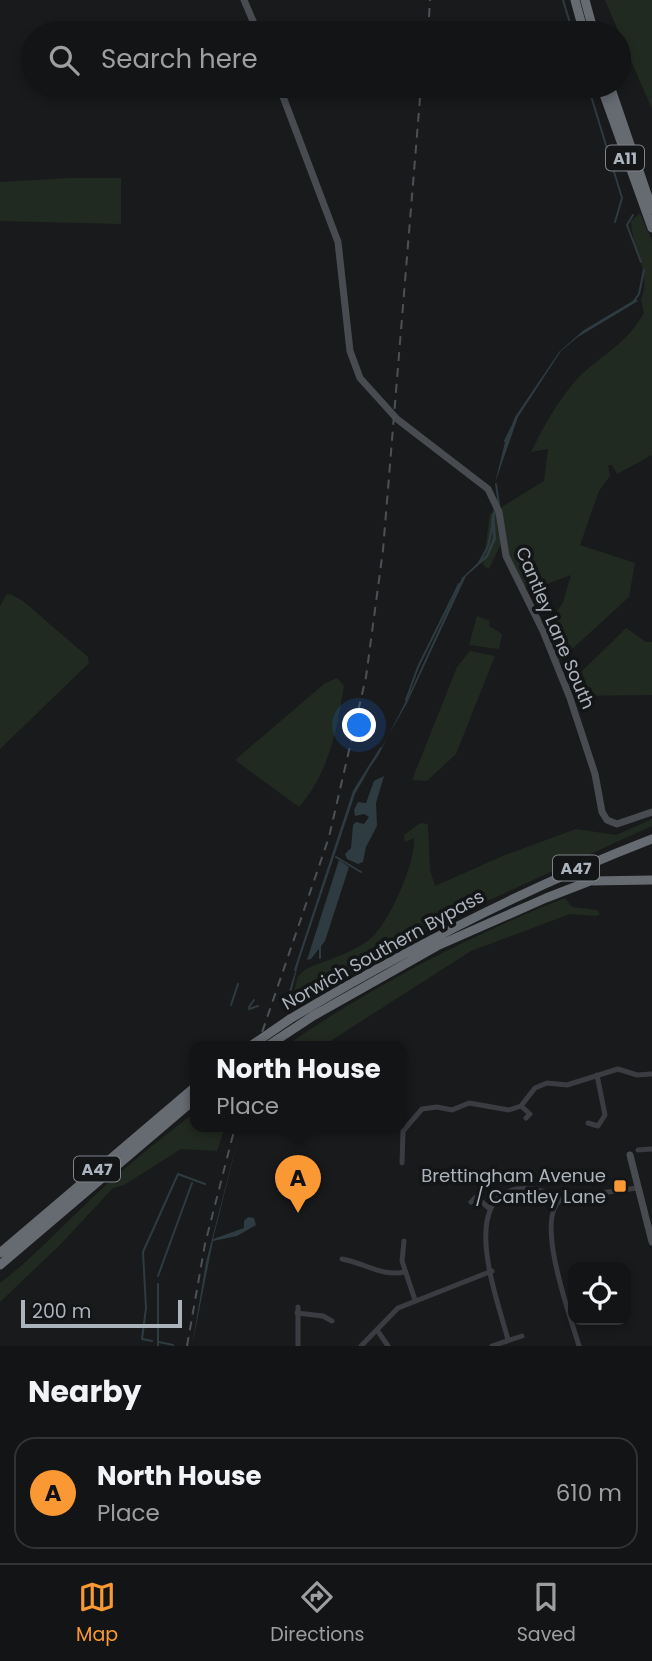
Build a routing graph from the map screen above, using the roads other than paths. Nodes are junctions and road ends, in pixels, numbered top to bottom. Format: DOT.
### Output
graph roads {
  1 [pos="244,0"];
  2 [pos="575,0"];
  3 [pos="585,0"];
  4 [pos="253,21"];
  5 [pos="581,21"];
  6 [pos="591,21"];
  7 [pos="283,98"];
  8 [pos="605,98"];
  9 [pos="615,98"];
  10 [pos="652,209"];
  11 [pos="652,228"];
  12 [pos="652,812"];
  13 [pos="652,832"];
  14 [pos="652,839"];
  15 [pos="652,880"];
  16 [pos="500,904"];
  17 [pos="258,1041"];
  18 [pos="275,1041"];
  19 [pos="652,1074"];
  20 [pos="597,1075"];
  21 [pos="190,1091"];
  22 [pos="190,1103"];
  23 [pos="521,1106"];
  24 [pos="530,1114"];
  25 [pos="588,1123"];
  26 [pos="407,1127"];
  27 [pos="403,1132"];
  28 [pos="652,1149"];
  29 [pos="638,1150"];
  30 [pos="630,1155"];
  31 [pos="402,1163"];
  32 [pos="637,1188"];
  33 [pos="476,1197"];
  34 [pos="558,1200"];
  35 [pos="490,1209"];
  36 [pos="650,1228"];
  37 [pos="652,1242"];
  38 [pos="406,1245"];
  39 [pos="0,1253"];
  40 [pos="347,1257"];
  41 [pos="0,1265"];
  42 [pos="492,1271"];
  43 [pos="405,1272"];
  44 [pos="415,1300"];
  45 [pos="331,1318"];
  46 [pos="377,1330"];
  47 [pos="522,1336"];
  48 [pos="508,1340"];
  49 [pos="298,1346"];
  50 [pos="361,1346"];
  51 [pos="388,1346"];
  52 [pos="492,1346"];
  53 [pos="579,1346"];
  1 -- 4 [label="street"];
  2 -- 5 [label="highway"];
  3 -- 6 [label="highway"];
  7 -- 12 [label="street, Cantley Lane South"];
  8 -- 11 [label="highway, A11"];
  9 -- 10 [label="highway, A11"];
  13 -- 16 [label="highway, A47"];
  14 -- 16 [label="highway, Norwich Southern Bypass / A47"];
  15 -- 18 [label="highway, A47"];
  16 -- 17 [label="highway, Norwich Southern Bypass / A47, bridge"];
  19 -- 20 [label="street"];
  20 -- 23 [label="street"];
  20 -- 25 [label="street"];
  21 -- 39 [label="highway, A47"];
  22 -- 41 [label="highway, A47"];
  23 -- 24 [label="street"];
  23 -- 26 [label="street"];
  27 -- 31 [label="street"];
  28 -- 29 [label="street"];
  30 -- 32 [label="street"];
  32 -- 34 [label="street"];
  32 -- 36 [label="street"];
  33 -- 35 [label="street"];
  34 -- 35 [label="street"];
  34 -- 53 [label="street"];
  35 -- 42 [label="street"];
  36 -- 37 [label="street"];
  38 -- 43 [label="street"];
  40 -- 43 [label="street"];
  42 -- 44 [label="street"];
  42 -- 48 [label="street"];
  43 -- 44 [label="street"];
  44 -- 46 [label="street"];
  45 -- 49 [label="street"];
  46 -- 50 [label="street"];
  46 -- 51 [label="street"];
  47 -- 48 [label="street"];
  48 -- 52 [label="street"];
}
